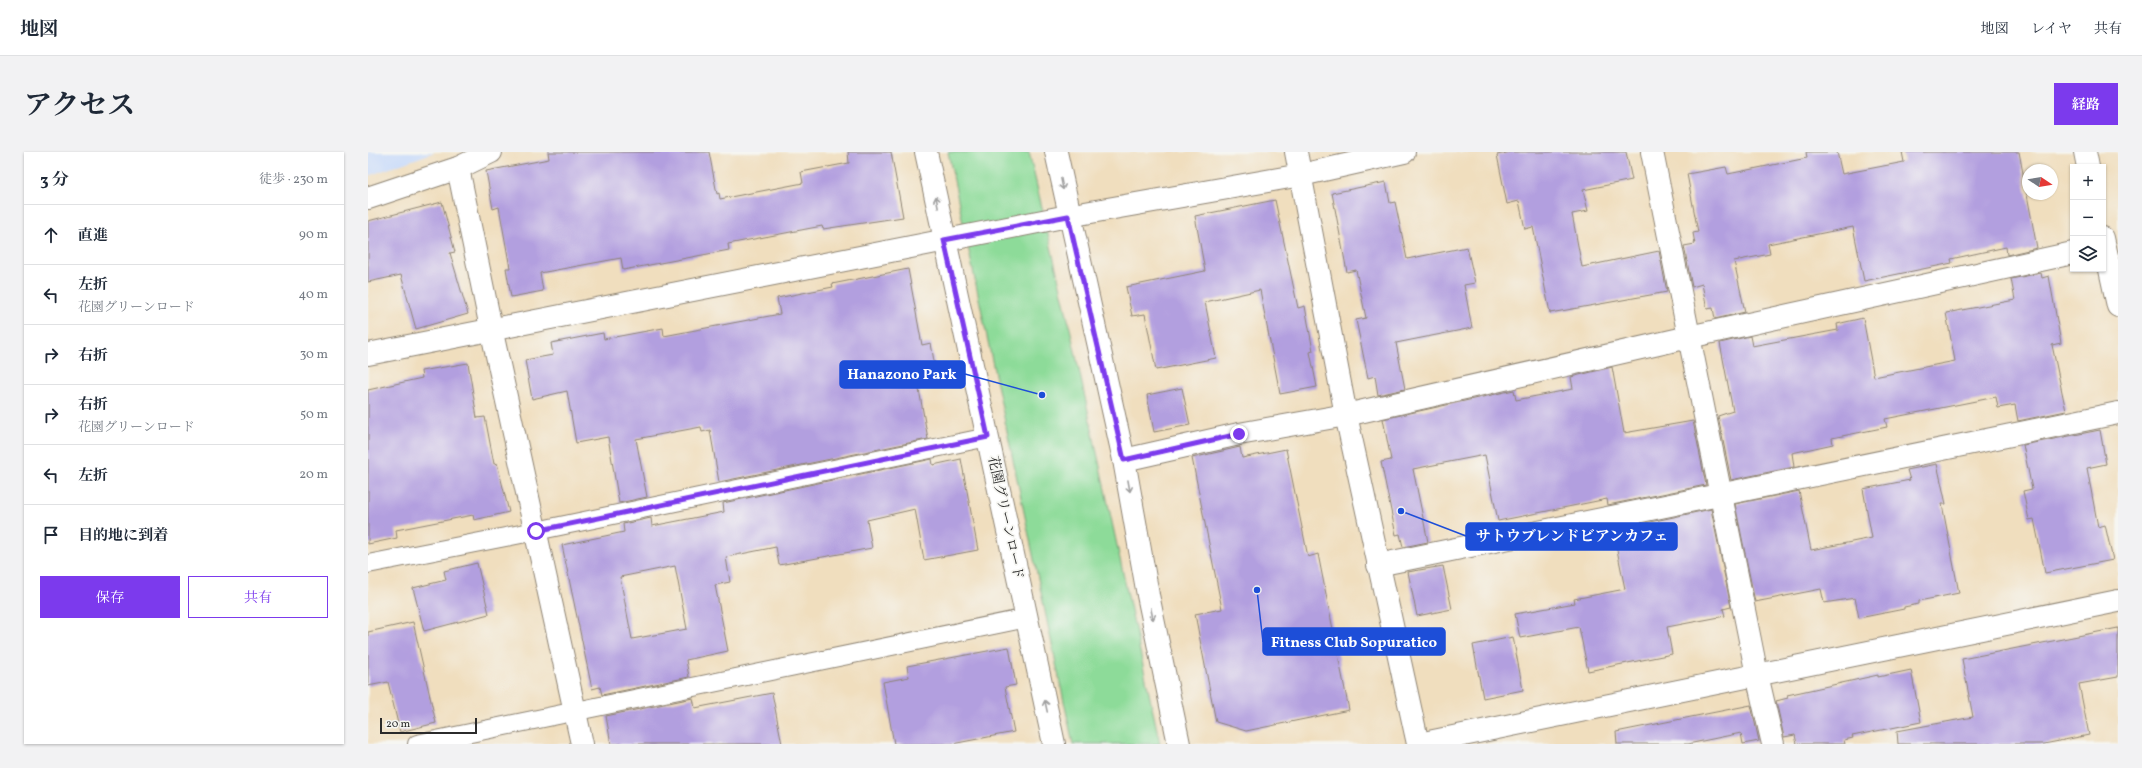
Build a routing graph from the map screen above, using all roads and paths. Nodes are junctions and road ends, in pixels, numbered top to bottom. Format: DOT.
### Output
graph roads {
  1 [pos="491,152"];
  2 [pos="926,152"];
  3 [pos="1056,152"];
  4 [pos="1296,152"];
  5 [pos="1404,152"];
  6 [pos="1652,152"];
  7 [pos="2085,152"];
  8 [pos="2087,164"];
  9 [pos="458,168"];
  10 [pos="1301,175"];
  11 [pos="368,198"];
  12 [pos="1068,216"];
  13 [pos="944,240"];
  14 [pos="2106,252"];
  15 [pos="2070,254"];
  16 [pos="2118,306"];
  17 [pos="491,328"];
  18 [pos="1689,337"];
  19 [pos="368,354"];
  20 [pos="2118,413"];
  21 [pos="1346,415"];
  22 [pos="988,437"];
  23 [pos="1124,460"];
  24 [pos="1722,496"];
  25 [pos="536,531"];
  26 [pos="368,564"];
  27 [pos="1378,566"];
  28 [pos="2118,600"];
  29 [pos="1027,618"];
  30 [pos="1758,675"];
  31 [pos="575,711"];
  32 [pos="417,744"];
  33 [pos="582,744"];
  34 [pos="1054,744"];
  35 [pos="1179,744"];
  36 [pos="1419,744"];
  37 [pos="1774,744"];
  1 -- 9 [label="street"];
  13 -- 2 [label="street, 花園グリーンロード, one-way"];
  3 -- 12 [label="street, one-way"];
  4 -- 10 [label="street"];
  5 -- 10 [label="street"];
  6 -- 18 [label="street"];
  7 -- 8 [label="street"];
  9 -- 11 [label="street"];
  9 -- 17 [label="street"];
  10 -- 12 [label="street"];
  10 -- 21 [label="street"];
  12 -- 13 [label="street"];
  12 -- 23 [label="street"];
  13 -- 17 [label="street"];
  13 -- 22 [label="street, 花園グリーンロード"];
  14 -- 16 [label="street"];
  15 -- 18 [label="street"];
  17 -- 19 [label="street"];
  17 -- 25 [label="street"];
  18 -- 21 [label="street"];
  18 -- 24 [label="street"];
  20 -- 24 [label="street"];
  21 -- 23 [label="street"];
  21 -- 27 [label="street"];
  22 -- 25 [label="lane"];
  22 -- 29 [label="street, 花園グリーンロード"];
  23 -- 35 [label="street, one-way"];
  24 -- 27 [label="street"];
  24 -- 30 [label="street"];
  25 -- 26 [label="lane"];
  25 -- 31 [label="street"];
  27 -- 36 [label="street"];
  28 -- 30 [label="street"];
  29 -- 31 [label="lane"];
  34 -- 29 [label="street, 花園グリーンロード, one-way"];
  30 -- 36 [label="street"];
  30 -- 37 [label="street"];
  31 -- 32 [label="lane"];
  31 -- 33 [label="street"];
}
